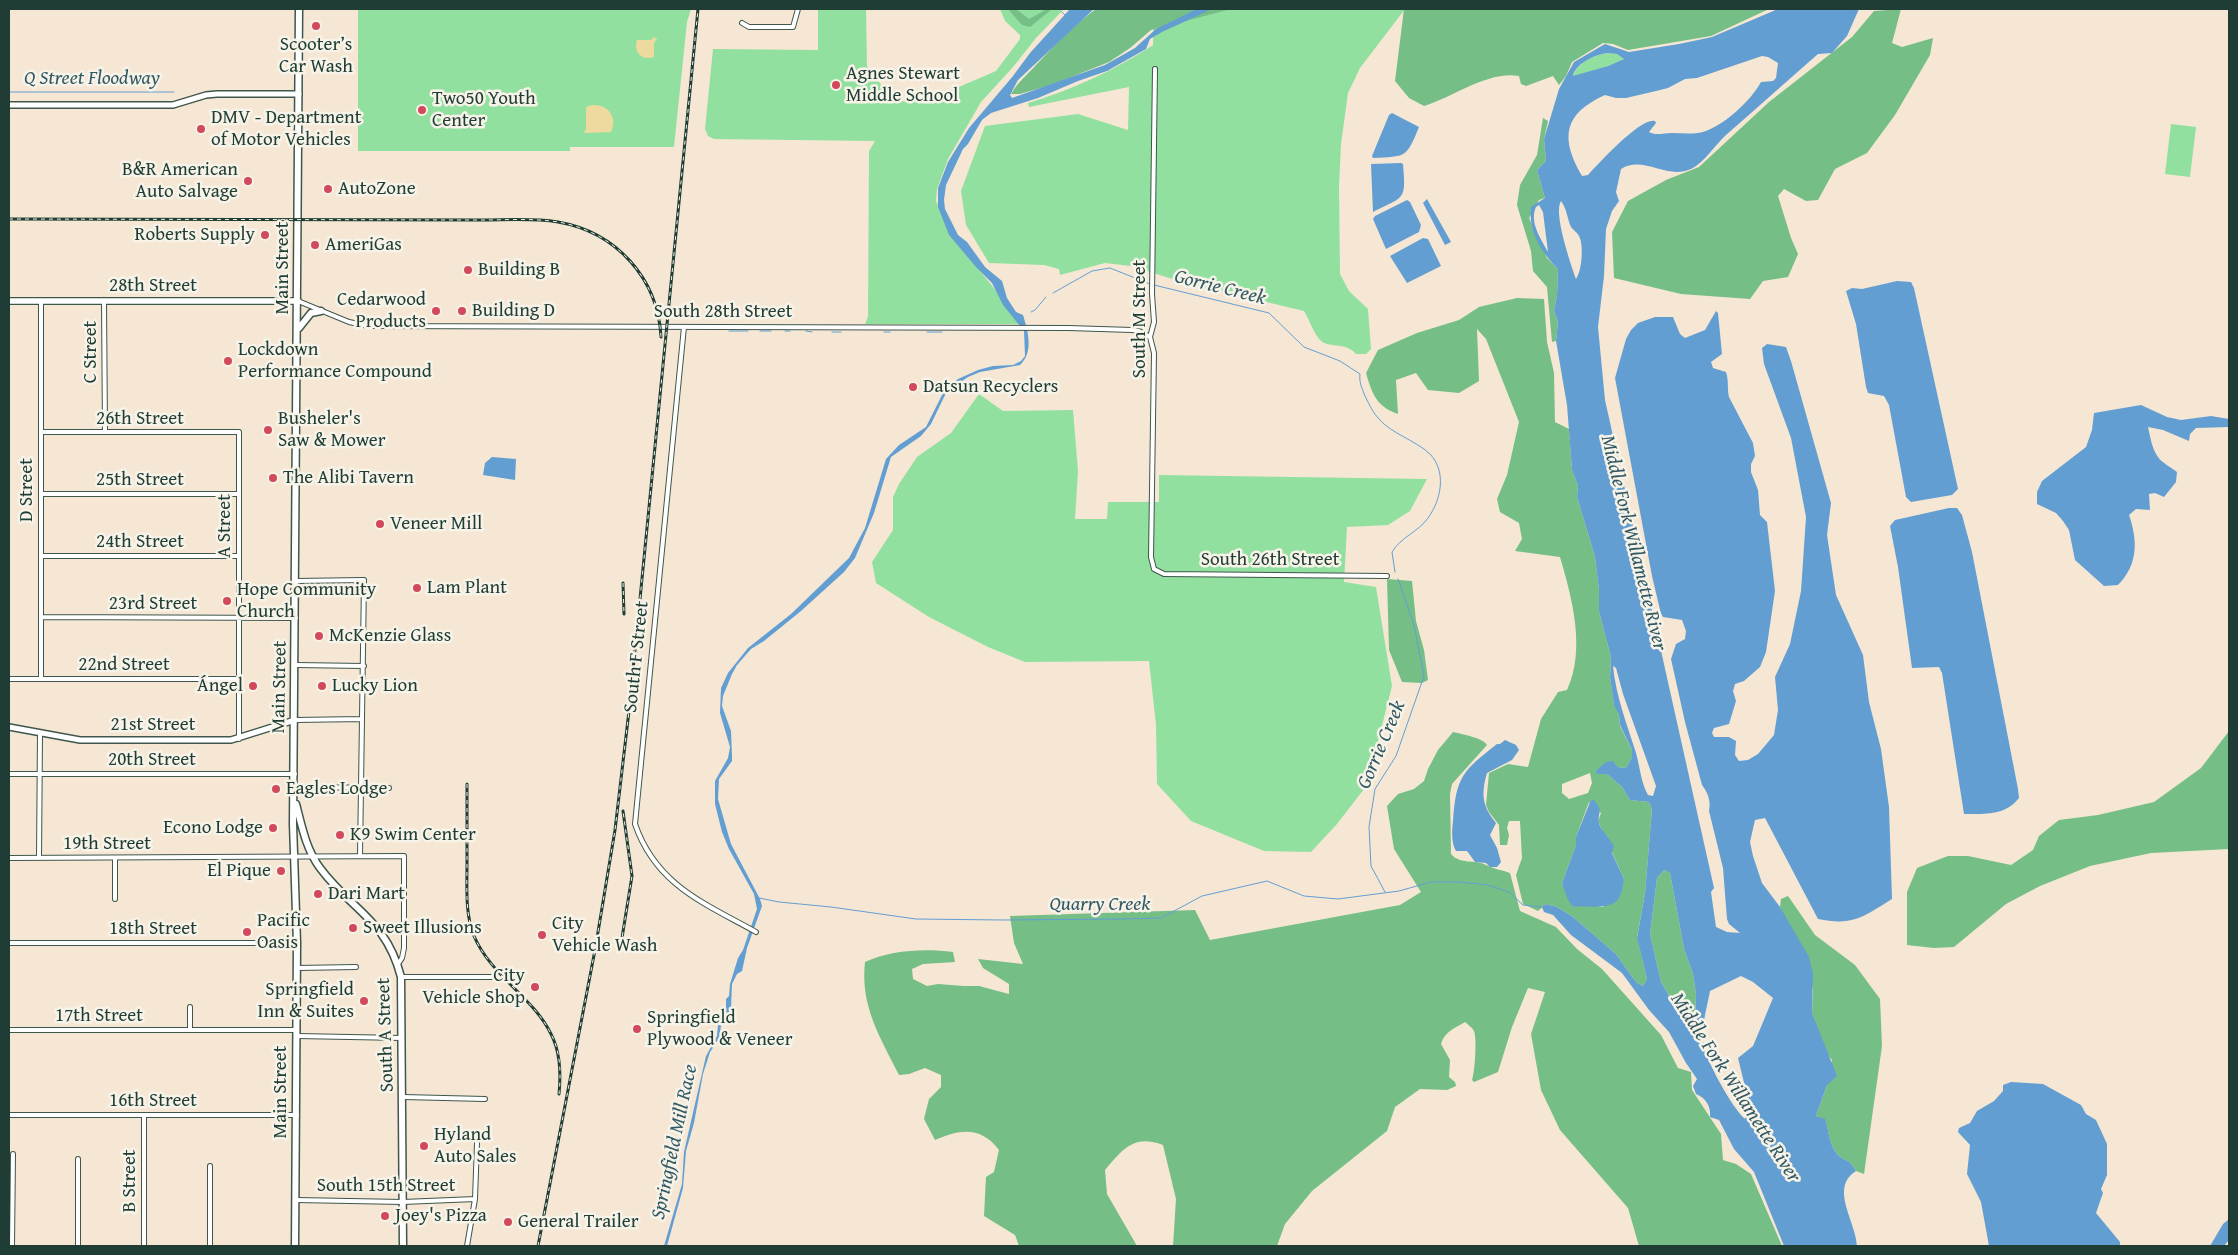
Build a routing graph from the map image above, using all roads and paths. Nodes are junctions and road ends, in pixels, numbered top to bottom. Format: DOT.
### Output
graph roads {
  1 [pos="299,9"];
  2 [pos="798,9"];
  3 [pos="742,23"];
  4 [pos="1155,69"];
  5 [pos="299,94"];
  6 [pos="9,105"];
  7 [pos="9,301"];
  8 [pos="41,301"];
  9 [pos="298,301"];
  10 [pos="104,302"];
  11 [pos="321,311"];
  12 [pos="684,327"];
  13 [pos="298,329"];
  14 [pos="1150,337"];
  15 [pos="41,432"];
  16 [pos="105,432"];
  17 [pos="239,432"];
  18 [pos="41,494"];
  19 [pos="239,494"];
  20 [pos="41,556"];
  21 [pos="239,556"];
  22 [pos="1154,569"];
  23 [pos="1387,576"];
  24 [pos="296,580"];
  25 [pos="41,617"];
  26 [pos="238,617"];
  27 [pos="296,618"];
  28 [pos="296,665"];
  29 [pos="364,666"];
  30 [pos="9,679"];
  31 [pos="41,679"];
  32 [pos="238,679"];
  33 [pos="362,719"];
  34 [pos="295,720"];
  35 [pos="9,727"];
  36 [pos="40,734"];
  37 [pos="239,739"];
  38 [pos="9,774"];
  39 [pos="39,774"];
  40 [pos="294,774"];
  41 [pos="294,787"];
  42 [pos="361,788"];
  43 [pos="389,788"];
  44 [pos="294,796"];
  45 [pos="360,856"];
  46 [pos="313,857"];
  47 [pos="9,858"];
  48 [pos="39,858"];
  49 [pos="115,858"];
  50 [pos="296,858"];
  51 [pos="115,899"];
  52 [pos="756,932"];
  53 [pos="9,943"];
  54 [pos="296,943"];
  55 [pos="398,964"];
  56 [pos="297,968"];
  57 [pos="356,968"];
  58 [pos="401,977"];
  59 [pos="494,977"];
  60 [pos="190,1007"];
  61 [pos="9,1030"];
  62 [pos="190,1030"];
  63 [pos="297,1033"];
  64 [pos="402,1038"];
  65 [pos="403,1097"];
  66 [pos="485,1099"];
  67 [pos="9,1115"];
  68 [pos="144,1115"];
  69 [pos="296,1115"];
  70 [pos="477,1143"];
  71 [pos="13,1154"];
  72 [pos="78,1159"];
  73 [pos="210,1166"];
  74 [pos="475,1199"];
  75 [pos="296,1200"];
  76 [pos="403,1202"];
  77 [pos="12,1246"];
  78 [pos="78,1246"];
  79 [pos="144,1246"];
  80 [pos="210,1246"];
  81 [pos="295,1246"];
  82 [pos="403,1246"];
  83 [pos="467,1246"];
  1 -- 5 [label="main road, Main Street"];
  2 -- 3 [label="street"];
  4 -- 14 [label="street, South M Street"];
  5 -- 6 [label="street"];
  5 -- 9 [label="main road, Main Street"];
  7 -- 8 [label="main road, 28th Street"];
  8 -- 10 [label="main road, 28th Street"];
  8 -- 15 [label="street, D Street"];
  9 -- 10 [label="main road, 28th Street"];
  9 -- 11 [label="street, South 28th Street"];
  9 -- 13 [label="main road, Main Street"];
  10 -- 16 [label="street, C Street"];
  11 -- 12 [label="street, South 28th Street"];
  11 -- 13 [label="main road"];
  12 -- 14 [label="street, South 28th Street"];
  12 -- 52 [label="street, South F Street"];
  13 -- 24 [label="main road, Main Street"];
  14 -- 22 [label="street, South M Street"];
  15 -- 16 [label="street, 26th Street"];
  15 -- 18 [label="street, D Street"];
  16 -- 17 [label="street, 26th Street"];
  17 -- 19 [label="street, A Street"];
  18 -- 19 [label="street, 25th Street"];
  18 -- 20 [label="street, D Street"];
  19 -- 21 [label="street, A Street"];
  20 -- 21 [label="street, 24th Street"];
  20 -- 25 [label="street, D Street"];
  21 -- 26 [label="street, A Street"];
  22 -- 23 [label="street, South 26th Street"];
  24 -- 27 [label="main road, Main Street"];
  24 -- 29 [label="street"];
  25 -- 26 [label="street, 23rd Street"];
  25 -- 31 [label="street, D Street"];
  26 -- 27 [label="street, 23rd Street"];
  26 -- 32 [label="street, A Street"];
  27 -- 28 [label="main road, Main Street"];
  28 -- 29 [label="street"];
  28 -- 34 [label="main road, Main Street"];
  29 -- 33 [label="street"];
  30 -- 31 [label="street, 22nd Street"];
  31 -- 32 [label="street, 22nd Street"];
  32 -- 37 [label="street, A Street"];
  33 -- 34 [label="street"];
  33 -- 42 [label="street"];
  34 -- 37 [label="street, 21st Street"];
  34 -- 40 [label="main road, Main Street"];
  35 -- 36 [label="street, 21st Street"];
  36 -- 37 [label="street, 21st Street"];
  36 -- 39 [label="street"];
  38 -- 39 [label="street, 20th Street"];
  39 -- 40 [label="street, 20th Street"];
  39 -- 48 [label="street"];
  40 -- 41 [label="main road, Main Street"];
  41 -- 42 [label="street"];
  41 -- 44 [label="main road, Main Street"];
  42 -- 43 [label="street"];
  42 -- 45 [label="street"];
  44 -- 46 [label="main road, South A Street"];
  44 -- 50 [label="main road, Main Street"];
  45 -- 46 [label="street, 19th Street"];
  45 -- 55 [label="street, 19th Street"];
  46 -- 50 [label="street, 19th Street"];
  46 -- 55 [label="main road, South A Street"];
  47 -- 48 [label="street, 19th Street"];
  48 -- 49 [label="street, 19th Street"];
  49 -- 50 [label="street, 19th Street"];
  49 -- 51 [label="street"];
  50 -- 54 [label="main road, Main Street"];
  53 -- 54 [label="street, 18th Street"];
  54 -- 56 [label="main road, Main Street"];
  55 -- 58 [label="main road, South A Street"];
  56 -- 57 [label="street"];
  56 -- 63 [label="main road, Main Street"];
  58 -- 59 [label="street"];
  58 -- 64 [label="main road, South A Street"];
  60 -- 62 [label="street"];
  61 -- 62 [label="street, 17th Street"];
  62 -- 63 [label="street, 17th Street"];
  63 -- 64 [label="street, 17th Street"];
  63 -- 69 [label="main road, Main Street"];
  64 -- 65 [label="main road, South A Street"];
  65 -- 66 [label="street"];
  65 -- 76 [label="main road, South A Street"];
  67 -- 68 [label="street, 16th Street"];
  68 -- 69 [label="street, 16th Street"];
  68 -- 79 [label="street, B Street"];
  69 -- 75 [label="main road, Main Street"];
  70 -- 74 [label="street"];
  71 -- 77 [label="street"];
  72 -- 78 [label="street"];
  73 -- 80 [label="street"];
  74 -- 76 [label="street, South 15th Street"];
  74 -- 83 [label="street"];
  75 -- 76 [label="street, South 15th Street"];
  75 -- 81 [label="main road, Main Street"];
  76 -- 82 [label="main road, South A Street"];
}
